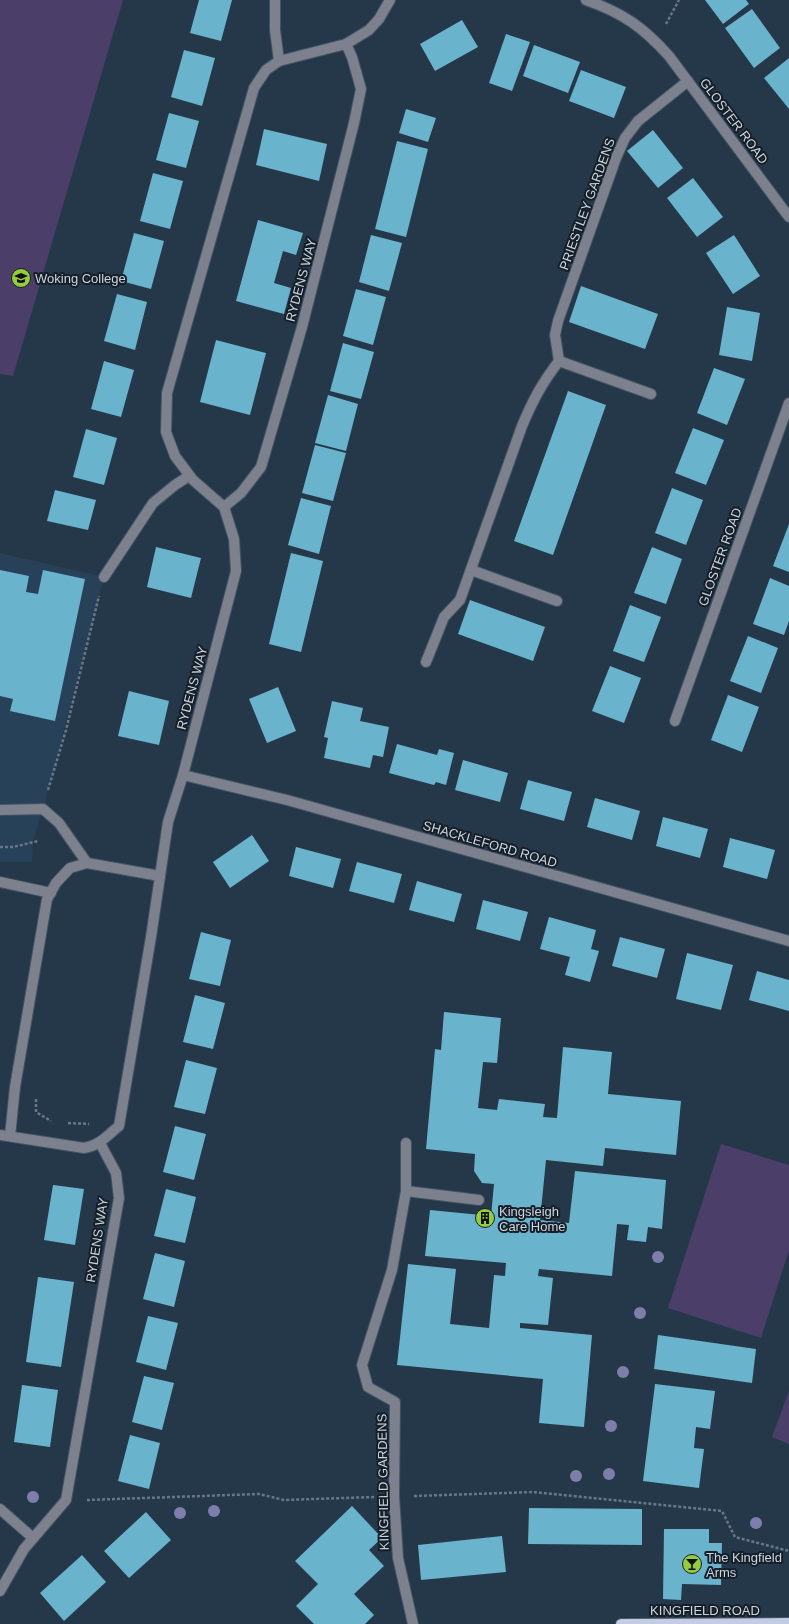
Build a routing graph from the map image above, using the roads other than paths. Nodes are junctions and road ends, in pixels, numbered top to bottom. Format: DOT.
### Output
graph roads {
  1 [pos="275,0"];
  2 [pos="390,0"];
  3 [pos="586,0"];
  4 [pos="346,44"];
  5 [pos="280,61"];
  6 [pos="688,81"];
  7 [pos="789,217"];
  8 [pos="559,361"];
  9 [pos="651,394"];
  10 [pos="789,402"];
  11 [pos="190,476"];
  12 [pos="224,507"];
  13 [pos="471,570"];
  14 [pos="104,577"];
  15 [pos="557,601"];
  16 [pos="426,662"];
  17 [pos="675,720"];
  18 [pos="183,775"];
  19 [pos="0,810"];
  20 [pos="87,863"];
  21 [pos="160,876"];
  22 [pos="0,882"];
  23 [pos="51,893"];
  24 [pos="789,941"];
  25 [pos="5,1136"];
  26 [pos="100,1142"];
  27 [pos="406,1143"];
  28 [pos="406,1191"];
  29 [pos="479,1200"];
  30 [pos="0,1509"];
  31 [pos="33,1538"];
  32 [pos="0,1591"];
  33 [pos="789,1623"];
  34 [pos="413,1624"];
  35 [pos="620,1624"];
  1 -- 5 [label="street"];
  2 -- 4 [label="street"];
  3 -- 6 [label="street, GLOSTER ROAD"];
  4 -- 5 [label="street"];
  4 -- 12 [label="street, RYDENS WAY"];
  5 -- 11 [label="street"];
  6 -- 7 [label="street, GLOSTER ROAD"];
  6 -- 8 [label="street, PRIESTLEY GARDENS"];
  8 -- 9 [label="street"];
  8 -- 13 [label="street"];
  10 -- 17 [label="street, GLOSTER ROAD"];
  11 -- 12 [label="street"];
  11 -- 14 [label="street"];
  12 -- 18 [label="street, RYDENS WAY"];
  13 -- 15 [label="street"];
  13 -- 16 [label="street"];
  18 -- 21 [label="street, RYDENS WAY"];
  18 -- 24 [label="street, SHACKLEFORD ROAD"];
  19 -- 20 [label="street"];
  20 -- 21 [label="street"];
  20 -- 23 [label="street"];
  21 -- 26 [label="street, RYDENS WAY"];
  22 -- 23 [label="street"];
  23 -- 25 [label="street"];
  25 -- 26 [label="street"];
  26 -- 31 [label="street, RYDENS WAY"];
  27 -- 28 [label="street, KINGFIELD GARDENS"];
  28 -- 29 [label="street"];
  28 -- 34 [label="street, KINGFIELD GARDENS"];
  30 -- 31 [label="street"];
  31 -- 32 [label="street"];
  33 -- 35 [label="main road, KINGFIELD ROAD"];
}
